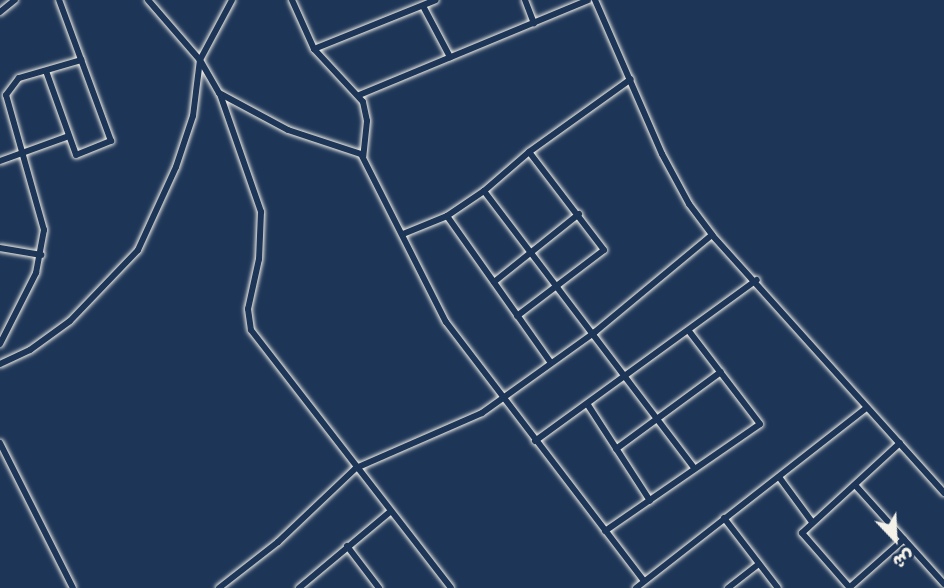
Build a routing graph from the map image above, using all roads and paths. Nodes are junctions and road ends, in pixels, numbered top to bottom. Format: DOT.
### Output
graph roads {
  1 [pos="15,0"];
  2 [pos="59,0"];
  3 [pos="148,0"];
  4 [pos="232,0"];
  5 [pos="292,0"];
  6 [pos="436,0"];
  7 [pos="525,0"];
  8 [pos="588,0"];
  9 [pos="595,0"];
  10 [pos="424,6"];
  11 [pos="0,12"];
  12 [pos="534,23"];
  13 [pos="314,49"];
  14 [pos="450,57"];
  15 [pos="200,60"];
  16 [pos="81,61"];
  17 [pos="46,71"];
  18 [pos="631,79"];
  19 [pos="219,93"];
  20 [pos="359,95"];
  21 [pos="69,136"];
  22 [pos="529,152"];
  23 [pos="21,155"];
  24 [pos="363,157"];
  25 [pos="0,161"];
  26 [pos="484,191"];
  27 [pos="579,214"];
  28 [pos="447,216"];
  29 [pos="403,234"];
  30 [pos="712,235"];
  31 [pos="0,248"];
  32 [pos="531,252"];
  33 [pos="41,256"];
  34 [pos="757,280"];
  35 [pos="495,282"];
  36 [pos="559,285"];
  37 [pos="517,316"];
  38 [pos="689,331"];
  39 [pos="595,332"];
  40 [pos="0,345"];
  41 [pos="551,363"];
  42 [pos="0,364"];
  43 [pos="721,372"];
  44 [pos="628,377"];
  45 [pos="500,398"];
  46 [pos="588,405"];
  47 [pos="866,408"];
  48 [pos="660,419"];
  49 [pos="535,440"];
  50 [pos="0,443"];
  51 [pos="900,443"];
  52 [pos="616,449"];
  53 [pos="356,468"];
  54 [pos="694,468"];
  55 [pos="779,477"];
  56 [pos="855,485"];
  57 [pos="944,493"];
  58 [pos="650,501"];
  59 [pos="390,512"];
  60 [pos="724,518"];
  61 [pos="812,522"];
  62 [pos="605,531"];
  63 [pos="904,538"];
  64 [pos="346,546"];
  65 [pos="759,564"];
  66 [pos="644,582"];
  67 [pos="944,584"];
  68 [pos="304,587"];
  69 [pos="73,588"];
  70 [pos="219,588"];
  71 [pos="379,588"];
  72 [pos="451,588"];
  73 [pos="636,588"];
  74 [pos="727,588"];
  75 [pos="778,588"];
  76 [pos="850,588"];
  1 -- 11 [label="street"];
  2 -- 16 [label="street"];
  3 -- 15 [label="street"];
  4 -- 15 [label="street"];
  5 -- 13 [label="street"];
  6 -- 10 [label="street"];
  7 -- 12 [label="street"];
  8 -- 12 [label="street"];
  9 -- 18 [label="street"];
  10 -- 13 [label="street"];
  10 -- 14 [label="street"];
  12 -- 14 [label="street"];
  13 -- 20 [label="street"];
  14 -- 20 [label="street"];
  15 -- 19 [label="street"];
  15 -- 42 [label="street"];
  16 -- 17 [label="street"];
  16 -- 21 [label="street"];
  17 -- 21 [label="street"];
  17 -- 23 [label="street"];
  18 -- 22 [label="street"];
  18 -- 30 [label="street"];
  19 -- 24 [label="street"];
  19 -- 53 [label="street"];
  20 -- 24 [label="street"];
  21 -- 23 [label="street"];
  22 -- 26 [label="street"];
  22 -- 27 [label="street"];
  23 -- 25 [label="street"];
  23 -- 33 [label="street"];
  24 -- 29 [label="street"];
  26 -- 28 [label="street"];
  26 -- 32 [label="street"];
  27 -- 32 [label="street"];
  27 -- 36 [label="street"];
  28 -- 29 [label="street"];
  28 -- 35 [label="street"];
  29 -- 45 [label="street"];
  30 -- 34 [label="street"];
  30 -- 39 [label="street"];
  31 -- 33 [label="street"];
  32 -- 35 [label="street"];
  32 -- 36 [label="street"];
  33 -- 40 [label="street"];
  34 -- 38 [label="street"];
  34 -- 47 [label="street"];
  35 -- 37 [label="street"];
  36 -- 37 [label="street"];
  36 -- 39 [label="street"];
  37 -- 41 [label="street"];
  38 -- 43 [label="street"];
  38 -- 44 [label="street"];
  39 -- 41 [label="street"];
  39 -- 44 [label="street"];
  41 -- 45 [label="street"];
  43 -- 48 [label="street"];
  43 -- 54 [label="street"];
  44 -- 46 [label="street"];
  44 -- 48 [label="street"];
  45 -- 49 [label="street"];
  45 -- 53 [label="street"];
  46 -- 49 [label="street"];
  46 -- 52 [label="street"];
  47 -- 51 [label="street"];
  47 -- 55 [label="street"];
  48 -- 52 [label="street"];
  48 -- 54 [label="street"];
  49 -- 62 [label="street"];
  50 -- 69 [label="street"];
  51 -- 56 [label="street"];
  51 -- 57 [label="street"];
  52 -- 58 [label="street"];
  53 -- 59 [label="street"];
  53 -- 70 [label="street"];
  54 -- 58 [label="street"];
  55 -- 60 [label="street"];
  55 -- 61 [label="street"];
  56 -- 61 [label="street"];
  56 -- 63 [label="street"];
  58 -- 62 [label="street"];
  59 -- 64 [label="street"];
  59 -- 72 [label="street"];
  60 -- 65 [label="street"];
  60 -- 66 [label="street"];
  61 -- 76 [label="street"];
  62 -- 66 [label="street"];
  63 -- 67 [label="street"];
  63 -- 76 [label="street"];
  64 -- 68 [label="street"];
  64 -- 71 [label="street"];
  65 -- 74 [label="street"];
  65 -- 75 [label="street"];
  66 -- 73 [label="street"];
}
